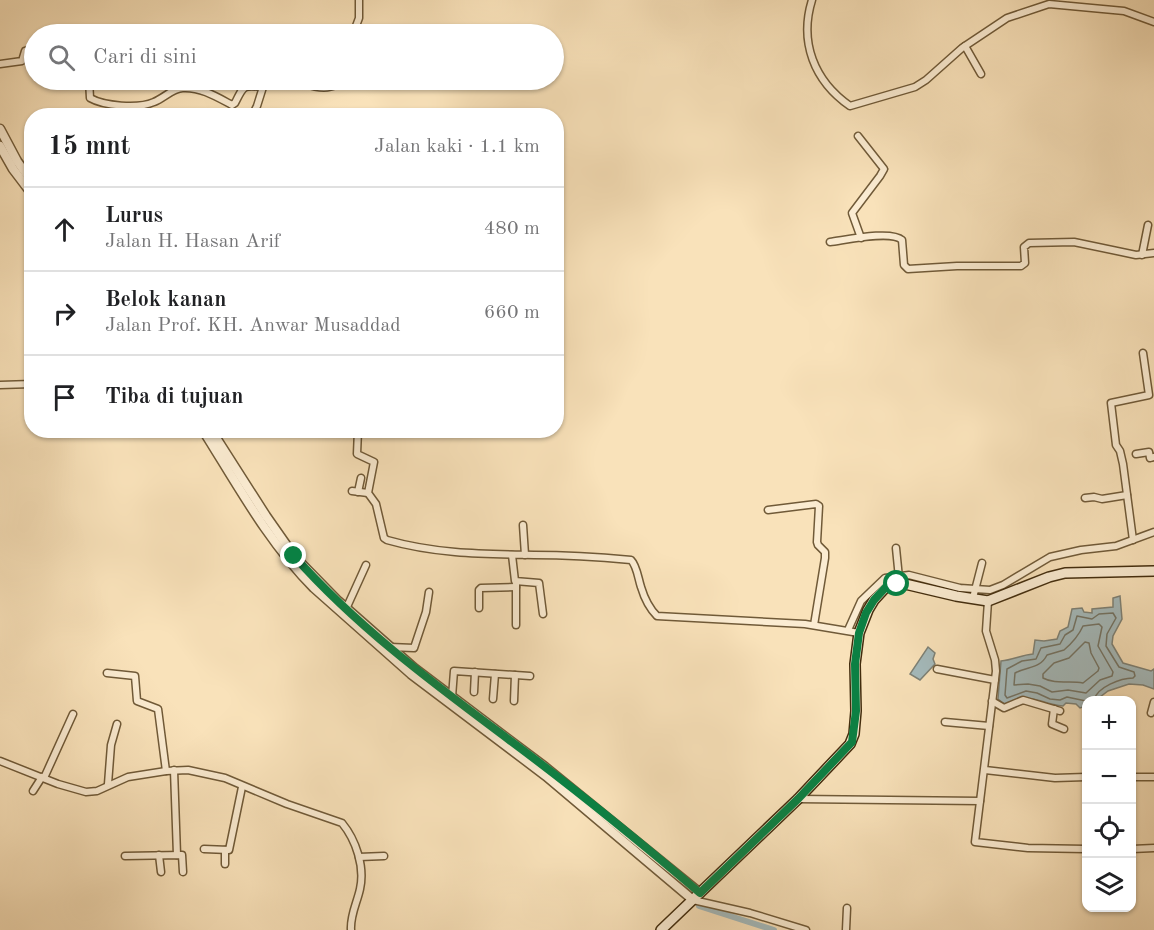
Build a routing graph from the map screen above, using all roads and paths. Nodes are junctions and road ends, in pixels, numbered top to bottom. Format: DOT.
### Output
graph roads {
  1 [pos="359,0"];
  2 [pos="812,0"];
  3 [pos="1154,22"];
  4 [pos="357,24"];
  5 [pos="965,46"];
  6 [pos="24,56"];
  7 [pos="0,64"];
  8 [pos="981,74"];
  9 [pos="90,90"];
  10 [pos="175,90"];
  11 [pos="193,90"];
  12 [pos="242,90"];
  13 [pos="263,90"];
  14 [pos="255,108"];
  15 [pos="0,129"];
  16 [pos="858,136"];
  17 [pos="0,146"];
  18 [pos="24,170"];
  19 [pos="24,184"];
  20 [pos="1148,225"];
  21 [pos="861,238"];
  22 [pos="830,242"];
  23 [pos="1154,253"];
  24 [pos="1142,255"];
  25 [pos="1143,352"];
  26 [pos="24,384"];
  27 [pos="0,385"];
  28 [pos="1151,393"];
  29 [pos="208,438"];
  30 [pos="216,438"];
  31 [pos="358,438"];
  32 [pos="1136,454"];
  33 [pos="1154,457"];
  34 [pos="361,478"];
  35 [pos="368,493"];
  36 [pos="1127,495"];
  37 [pos="1085,498"];
  38 [pos="768,510"];
  39 [pos="523,525"];
  40 [pos="1154,532"];
  41 [pos="1133,540"];
  42 [pos="896,548"];
  43 [pos="512,555"];
  44 [pos="525,555"];
  45 [pos="982,563"];
  46 [pos="366,565"];
  47 [pos="1154,571"];
  48 [pos="899,579"];
  49 [pos="311,580"];
  50 [pos="516,584"];
  51 [pos="429,592"];
  52 [pos="974,595"];
  53 [pos="988,601"];
  54 [pos="478,608"];
  55 [pos="346,609"];
  56 [pos="543,614"];
  57 [pos="516,625"];
  58 [pos="814,625"];
  59 [pos="854,631"];
  60 [pos="369,633"];
  61 [pos="390,647"];
  62 [pos="937,669"];
  63 [pos="475,672"];
  64 [pos="107,673"];
  65 [pos="495,674"];
  66 [pos="515,675"];
  67 [pos="530,676"];
  68 [pos="995,680"];
  69 [pos="474,692"];
  70 [pos="452,697"];
  71 [pos="493,699"];
  72 [pos="514,701"];
  73 [pos="1154,702"];
  74 [pos="996,704"];
  75 [pos="1151,713"];
  76 [pos="73,714"];
  77 [pos="945,722"];
  78 [pos="117,724"];
  79 [pos="989,726"];
  80 [pos="1064,729"];
  81 [pos="0,761"];
  82 [pos="174,770"];
  83 [pos="985,770"];
  84 [pos="166,771"];
  85 [pos="1082,777"];
  86 [pos="1136,777"];
  87 [pos="1154,777"];
  88 [pos="41,779"];
  89 [pos="108,784"];
  90 [pos="242,787"];
  91 [pos="33,792"];
  92 [pos="798,799"];
  93 [pos="980,801"];
  94 [pos="1154,848"];
  95 [pos="204,849"];
  96 [pos="1082,849"];
  97 [pos="1136,849"];
  98 [pos="225,850"];
  99 [pos="159,855"];
  100 [pos="177,855"];
  101 [pos="124,856"];
  102 [pos="384,856"];
  103 [pos="359,857"];
  104 [pos="225,864"];
  105 [pos="160,872"];
  106 [pos="183,872"];
  107 [pos="693,893"];
  108 [pos="847,908"];
  109 [pos="351,930"];
  110 [pos="661,930"];
  111 [pos="806,930"];
  112 [pos="846,930"];
  1 -- 4 [label="street"];
  2 -- 5 [label="street"];
  3 -- 5 [label="street"];
  5 -- 8 [label="street"];
  6 -- 7 [label="street"];
  9 -- 10 [label="street"];
  11 -- 12 [label="street"];
  13 -- 14 [label="street"];
  15 -- 18 [label="street"];
  16 -- 21 [label="street"];
  17 -- 19 [label="street"];
  20 -- 24 [label="street"];
  21 -- 22 [label="street"];
  21 -- 24 [label="street"];
  23 -- 24 [label="street"];
  25 -- 28 [label="street"];
  26 -- 27 [label="street"];
  28 -- 36 [label="street"];
  29 -- 49 [label="street"];
  30 -- 49 [label="street"];
  31 -- 35 [label="street"];
  32 -- 33 [label="street"];
  34 -- 35 [label="street"];
  35 -- 43 [label="street"];
  36 -- 37 [label="street"];
  36 -- 41 [label="street"];
  38 -- 58 [label="street"];
  39 -- 44 [label="street"];
  40 -- 41 [label="street"];
  41 -- 52 [label="street"];
  42 -- 48 [label="street"];
  43 -- 44 [label="street"];
  43 -- 50 [label="street"];
  44 -- 58 [label="street"];
  45 -- 52 [label="street"];
  46 -- 55 [label="street"];
  47 -- 53 [label="main road"];
  48 -- 52 [label="main road"];
  48 -- 59 [label="main road"];
  49 -- 55 [label="street"];
  49 -- 60 [label="street"];
  50 -- 54 [label="street"];
  50 -- 56 [label="street"];
  50 -- 57 [label="street"];
  51 -- 61 [label="street"];
  52 -- 53 [label="main road"];
  53 -- 68 [label="street"];
  55 -- 60 [label="street"];
  58 -- 59 [label="street"];
  59 -- 92 [label="main road"];
  60 -- 61 [label="street"];
  60 -- 107 [label="street"];
  61 -- 70 [label="street"];
  62 -- 68 [label="street"];
  63 -- 65 [label="street"];
  63 -- 69 [label="street"];
  63 -- 70 [label="street"];
  64 -- 84 [label="street"];
  65 -- 66 [label="street"];
  65 -- 71 [label="street"];
  66 -- 67 [label="street"];
  66 -- 72 [label="street"];
  68 -- 74 [label="street"];
  70 -- 107 [label="street"];
  73 -- 75 [label="street"];
  74 -- 79 [label="street"];
  74 -- 80 [label="street"];
  76 -- 88 [label="street"];
  77 -- 79 [label="street"];
  78 -- 89 [label="street"];
  79 -- 83 [label="street"];
  81 -- 88 [label="street"];
  82 -- 84 [label="street"];
  82 -- 90 [label="street"];
  82 -- 100 [label="street"];
  83 -- 85 [label="street"];
  83 -- 93 [label="street"];
  84 -- 89 [label="street"];
  86 -- 87 [label="street"];
  88 -- 89 [label="street"];
  88 -- 91 [label="street"];
  90 -- 98 [label="street"];
  90 -- 103 [label="street"];
  92 -- 93 [label="street"];
  92 -- 107 [label="main road"];
  93 -- 96 [label="street"];
  94 -- 97 [label="street"];
  95 -- 98 [label="street"];
  98 -- 104 [label="street"];
  99 -- 100 [label="street"];
  99 -- 101 [label="street"];
  99 -- 105 [label="street"];
  100 -- 106 [label="street"];
  102 -- 103 [label="street"];
  103 -- 109 [label="street"];
  107 -- 110 [label="main road"];
  107 -- 111 [label="street"];
  108 -- 112 [label="street"];
}
